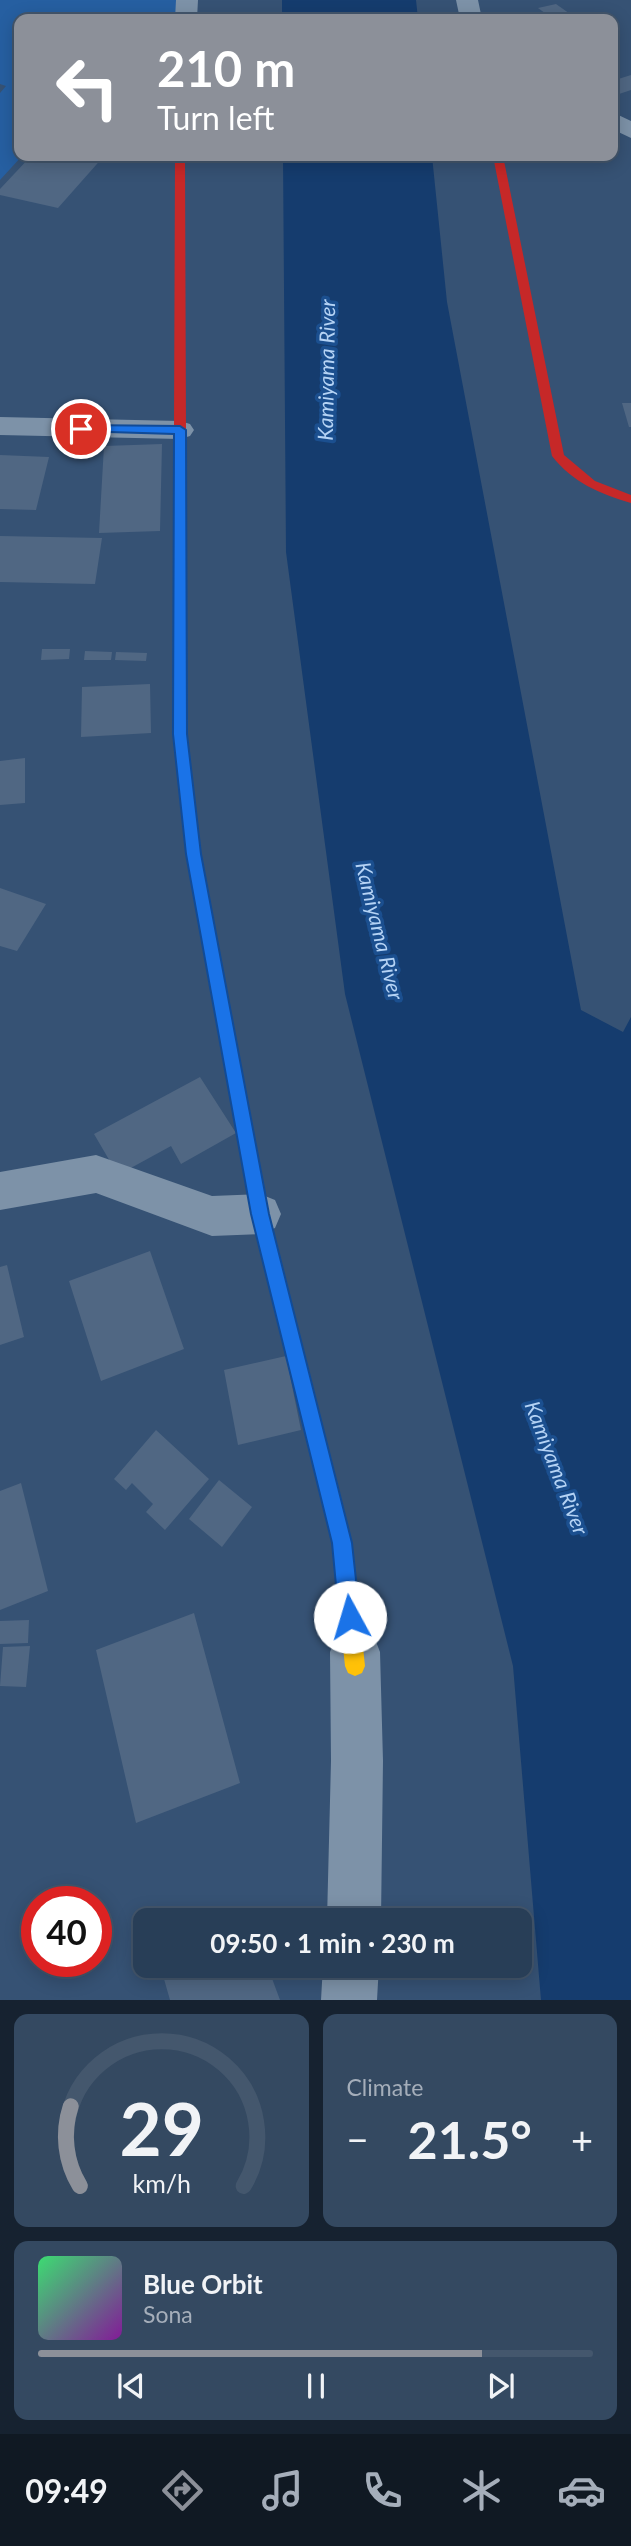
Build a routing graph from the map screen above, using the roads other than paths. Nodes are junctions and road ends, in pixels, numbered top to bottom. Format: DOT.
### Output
graph roads {
  1 [pos="180,161"];
  2 [pos="499,161"];
  3 [pos="0,426"];
  4 [pos="180,430"];
  5 [pos="631,499"];
  6 [pos="0,1191"];
  7 [pos="260,1214"];
  8 [pos="355,1659"];
  9 [pos="354,1908"];
  10 [pos="350,1978"];
  11 [pos="349,2000"];
  1 -- 4 [label="street"];
  2 -- 5 [label="street"];
  3 -- 4 [label="street"];
  4 -- 7 [label="street"];
  6 -- 7 [label="street"];
  7 -- 8 [label="street"];
  8 -- 9 [label="street"];
  10 -- 11 [label="street"];
}
